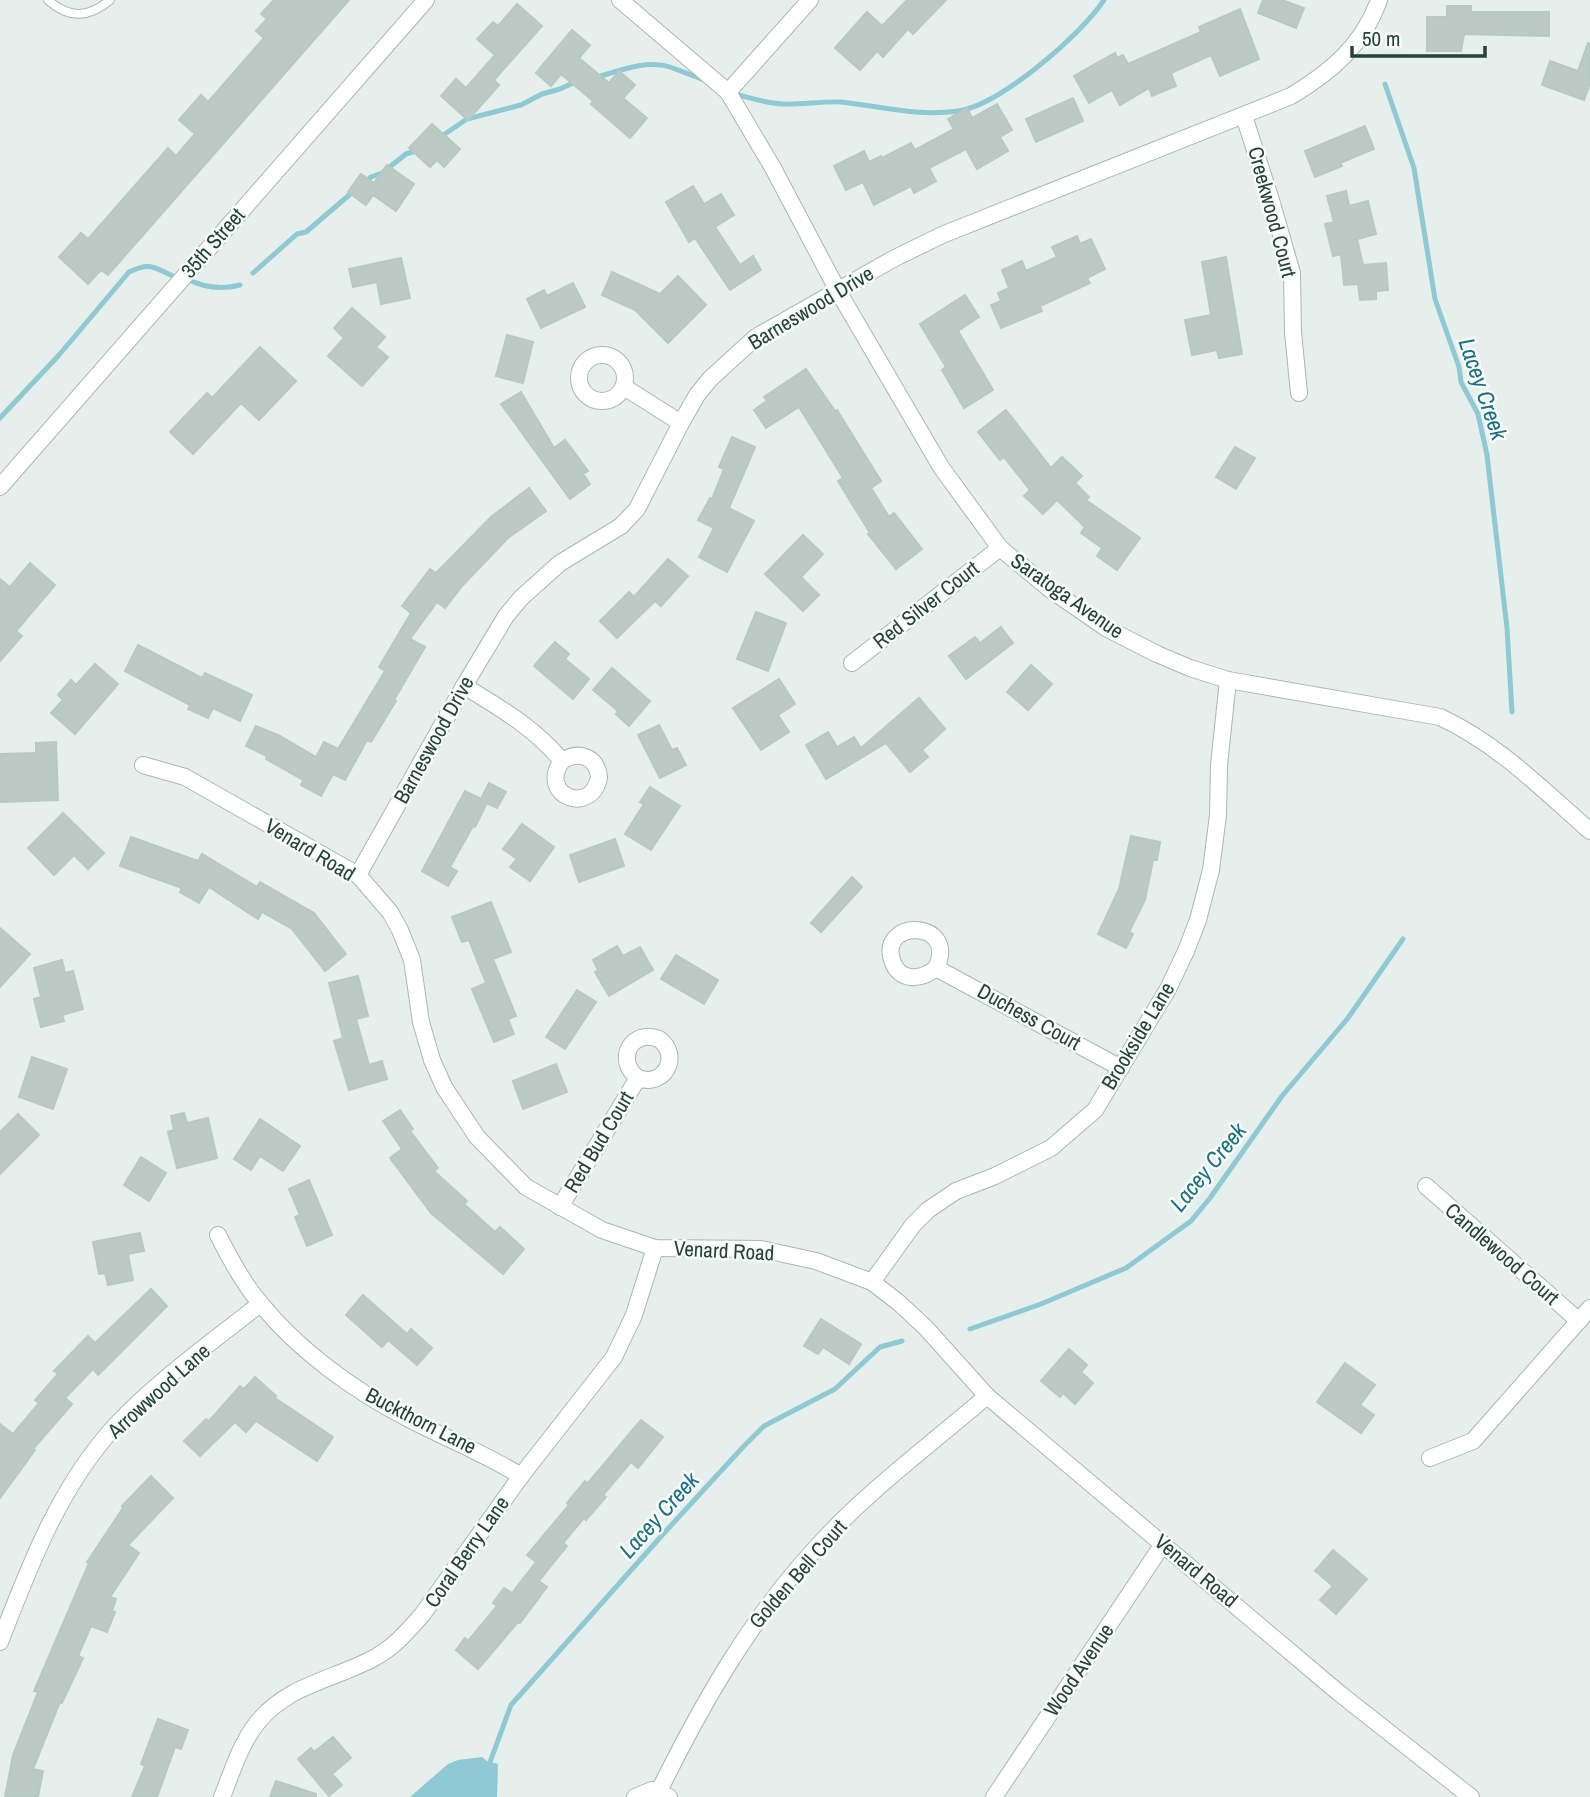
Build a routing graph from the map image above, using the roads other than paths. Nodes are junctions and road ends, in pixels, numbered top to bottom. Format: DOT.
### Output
graph roads {
  1 [pos="48,0"];
  2 [pos="110,0"];
  3 [pos="426,0"];
  4 [pos="620,0"];
  5 [pos="810,0"];
  6 [pos="1379,0"];
  7 [pos="728,92"];
  8 [pos="1244,116"];
  9 [pos="838,291"];
  10 [pos="624,387"];
  11 [pos="1299,393"];
  12 [pos="681,423"];
  13 [pos="0,487"];
  14 [pos="1000,548"];
  15 [pos="852,663"];
  16 [pos="1228,680"];
  17 [pos="464,686"];
  18 [pos="562,761"];
  19 [pos="144,765"];
  20 [pos="1590,831"];
  21 [pos="358,876"];
  22 [pos="936,968"];
  23 [pos="1121,1068"];
  24 [pos="638,1078"];
  25 [pos="1426,1186"];
  26 [pos="560,1207"];
  27 [pos="218,1235"];
  28 [pos="655,1248"];
  29 [pos="872,1282"];
  30 [pos="260,1304"];
  31 [pos="1590,1308"];
  32 [pos="1578,1321"];
  33 [pos="987,1396"];
  34 [pos="1430,1458"];
  35 [pos="521,1476"];
  36 [pos="1163,1544"];
  37 [pos="0,1642"];
  38 [pos="664,1794"];
  39 [pos="222,1797"];
  40 [pos="635,1797"];
  41 [pos="994,1797"];
  42 [pos="1470,1797"];
  1 -- 2 [label="lane"];
  3 -- 13 [label="street, 35th Street"];
  4 -- 7 [label="street, Saratoga Avenue"];
  5 -- 7 [label="street"];
  6 -- 8 [label="street, Barneswood Drive"];
  7 -- 9 [label="street, Saratoga Avenue"];
  8 -- 9 [label="street, Barneswood Drive"];
  8 -- 11 [label="street, Creekwood Court"];
  9 -- 12 [label="street, Barneswood Drive"];
  9 -- 14 [label="street, Saratoga Avenue"];
  10 -- 12 [label="street"];
  12 -- 17 [label="street, Barneswood Drive"];
  14 -- 15 [label="street, Red Silver Court"];
  14 -- 16 [label="street, Saratoga Avenue"];
  16 -- 20 [label="street, Saratoga Avenue"];
  16 -- 23 [label="street, Brookside Lane"];
  17 -- 18 [label="street"];
  17 -- 21 [label="street, Barneswood Drive"];
  19 -- 21 [label="street, Venard Road"];
  21 -- 26 [label="street, Venard Road"];
  22 -- 23 [label="street, Duchess Court"];
  23 -- 29 [label="street, Brookside Lane"];
  24 -- 26 [label="street, Red Bud Court"];
  25 -- 32 [label="street, Candlewood Court"];
  26 -- 28 [label="street, Venard Road"];
  27 -- 30 [label="street, Buckthorn Lane"];
  28 -- 29 [label="street, Venard Road"];
  28 -- 35 [label="street, Coral Berry Lane"];
  29 -- 33 [label="street, Venard Road"];
  30 -- 35 [label="street, Buckthorn Lane"];
  30 -- 37 [label="street, Arrowwood Lane"];
  31 -- 32 [label="street"];
  32 -- 34 [label="street"];
  33 -- 36 [label="street, Venard Road"];
  33 -- 38 [label="street, Golden Bell Court"];
  35 -- 39 [label="street, Coral Berry Lane"];
  36 -- 41 [label="street, Wood Avenue"];
  36 -- 42 [label="street, Venard Road"];
  38 -- 40 [label="street, Golden Bell Court"];
}
